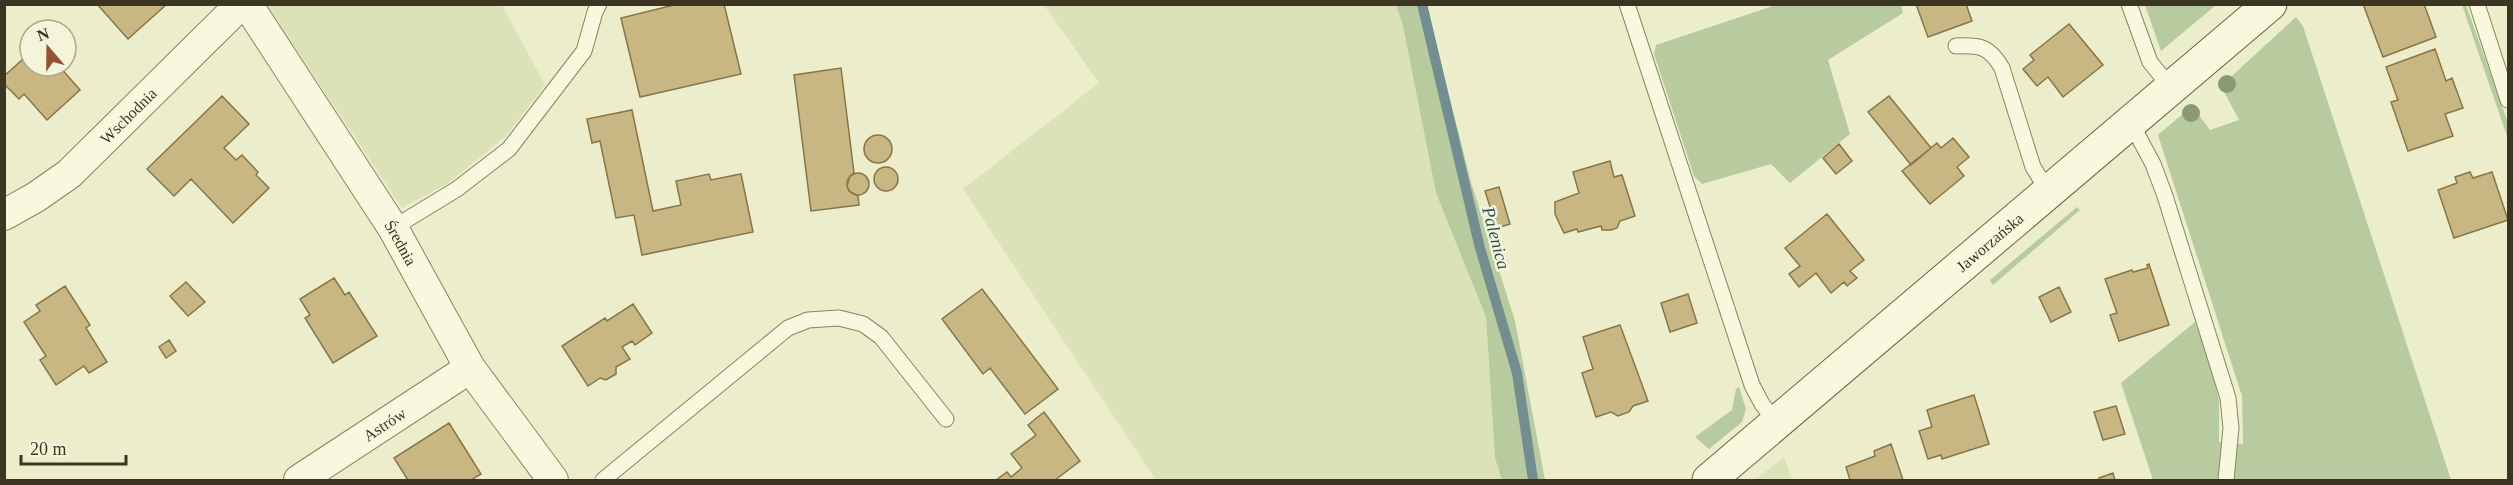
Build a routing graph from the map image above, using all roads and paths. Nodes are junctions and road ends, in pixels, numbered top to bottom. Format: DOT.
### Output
graph roads {
  1 [pos="242,4"];
  2 [pos="247,4"];
  3 [pos="599,4"];
  4 [pos="1628,4"];
  5 [pos="2129,4"];
  6 [pos="2270,4"];
  7 [pos="2477,4"];
  8 [pos="1956,46"];
  9 [pos="2171,88"];
  10 [pos="2508,100"];
  11 [pos="2130,121"];
  12 [pos="2048,191"];
  13 [pos="4,214"];
  14 [pos="393,228"];
  15 [pos="470,368"];
  16 [pos="946,419"];
  17 [pos="1777,424"];
  18 [pos="299,480"];
  19 [pos="552,480"];
  20 [pos="603,480"];
  21 [pos="1709,480"];
  22 [pos="2226,480"];
  1 -- 13 [label="street, Wschodnia"];
  2 -- 14 [label="street, Średnia"];
  3 -- 14 [label="lane"];
  4 -- 17 [label="lane"];
  5 -- 9 [label="lane"];
  6 -- 9 [label="street, Jaworzańska"];
  7 -- 10 [label="lane"];
  8 -- 12 [label="lane"];
  9 -- 11 [label="street, Jaworzańska"];
  11 -- 12 [label="street, Jaworzańska"];
  11 -- 22 [label="lane"];
  12 -- 17 [label="street, Jaworzańska"];
  14 -- 15 [label="street, Średnia"];
  15 -- 18 [label="street, Astrów"];
  15 -- 19 [label="street, Średnia"];
  16 -- 20 [label="lane"];
  17 -- 21 [label="street, Jaworzańska"];
}
